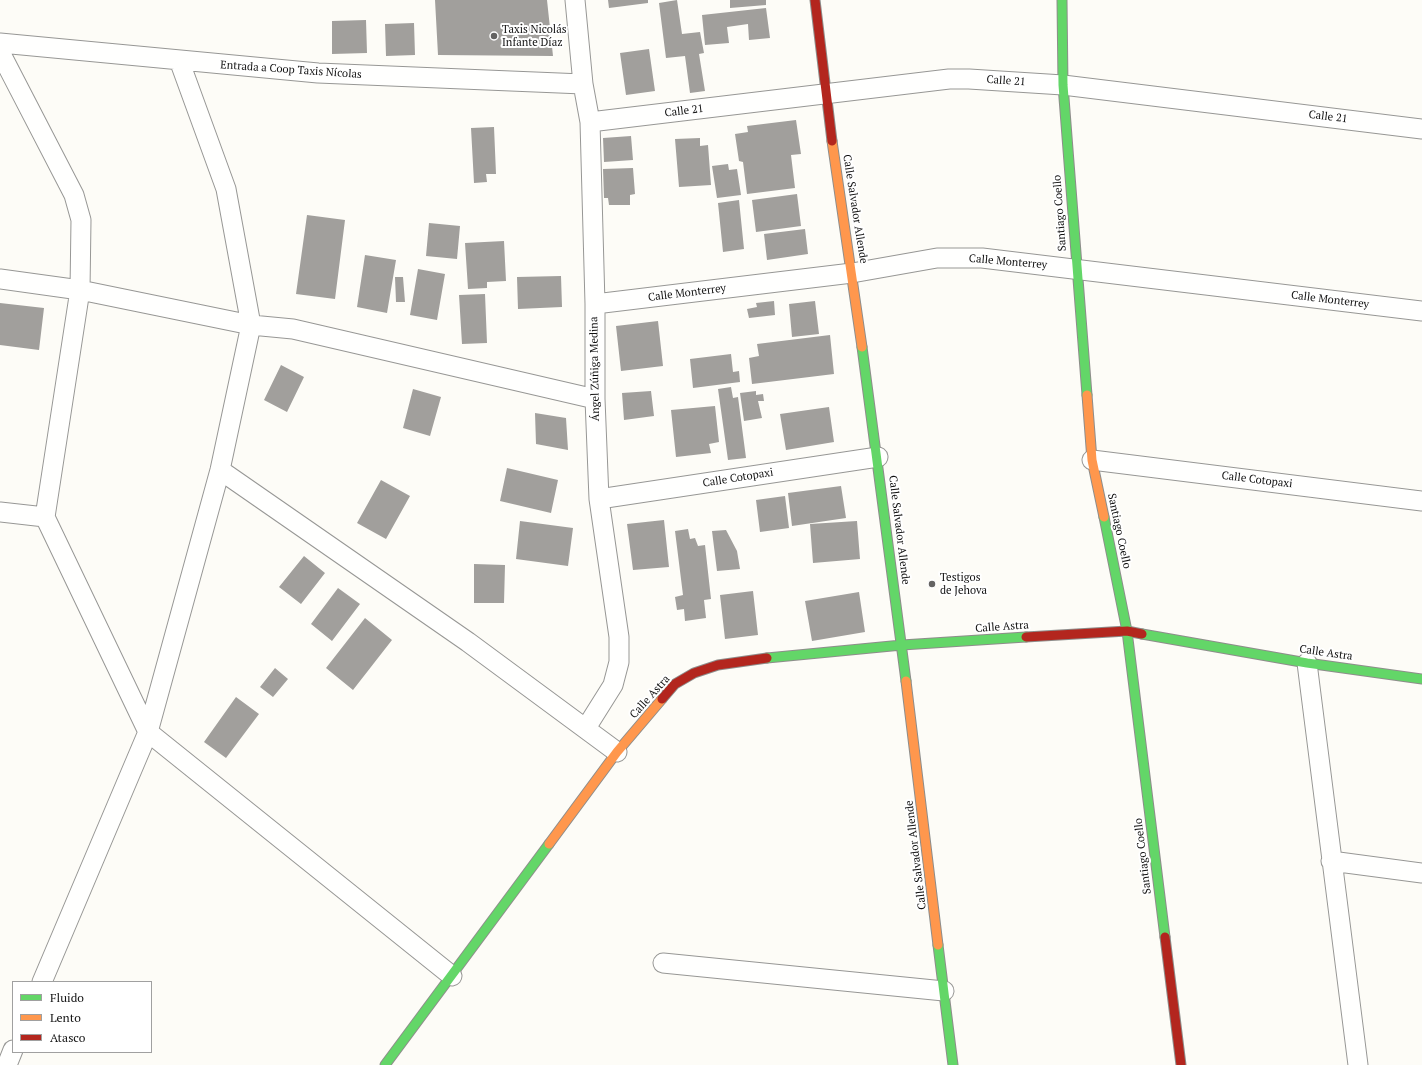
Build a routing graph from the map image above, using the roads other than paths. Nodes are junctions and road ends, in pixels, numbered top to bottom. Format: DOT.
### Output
graph roads {
  1 [pos="575,0"];
  2 [pos="814,0"];
  3 [pos="1062,0"];
  4 [pos="0,43"];
  5 [pos="0,52"];
  6 [pos="179,60"];
  7 [pos="583,84"];
  8 [pos="1064,85"];
  9 [pos="825,94"];
  10 [pos="590,122"];
  11 [pos="1422,129"];
  12 [pos="1076,268"];
  13 [pos="852,273"];
  14 [pos="0,279"];
  15 [pos="80,290"];
  16 [pos="595,304"];
  17 [pos="1422,312"];
  18 [pos="251,325"];
  19 [pos="595,399"];
  20 [pos="878,457"];
  21 [pos="1092,460"];
  22 [pos="220,470"];
  23 [pos="599,499"];
  24 [pos="1422,501"];
  25 [pos="0,512"];
  26 [pos="45,516"];
  27 [pos="1127,631"];
  28 [pos="902,645"];
  29 [pos="1307,663"];
  30 [pos="1422,679"];
  31 [pos="586,728"];
  32 [pos="148,732"];
  33 [pos="617,752"];
  34 [pos="1331,861"];
  35 [pos="1422,873"];
  36 [pos="663,963"];
  37 [pos="452,976"];
  38 [pos="42,981"];
  39 [pos="944,991"];
  40 [pos="12,1052"];
  41 [pos="7,1065"];
  42 [pos="385,1065"];
  43 [pos="953,1065"];
  44 [pos="1181,1065"];
  45 [pos="1358,1065"];
  1 -- 7 [label="street, Ángel Zúñiga Medina"];
  2 -- 9 [label="street, Calle Salvador Allende"];
  3 -- 8 [label="street, Santiago Coello"];
  4 -- 6 [label="street, Entrada a Coop Taxis Nícolas"];
  5 -- 15 [label="street"];
  6 -- 7 [label="street, Entrada a Coop Taxis Nícolas"];
  6 -- 18 [label="street"];
  7 -- 10 [label="street, Ángel Zúñiga Medina"];
  8 -- 9 [label="street, Calle 21"];
  8 -- 11 [label="street, Calle 21"];
  8 -- 12 [label="street, Santiago Coello"];
  9 -- 10 [label="street, Calle 21"];
  9 -- 13 [label="street, Calle Salvador Allende"];
  10 -- 16 [label="street, Ángel Zúñiga Medina"];
  12 -- 13 [label="street, Calle Monterrey"];
  12 -- 17 [label="street, Calle Monterrey"];
  12 -- 21 [label="street, Santiago Coello"];
  13 -- 16 [label="street, Calle Monterrey"];
  13 -- 20 [label="street, Calle Salvador Allende"];
  14 -- 15 [label="street"];
  15 -- 18 [label="street"];
  15 -- 26 [label="street"];
  16 -- 19 [label="street, Ángel Zúñiga Medina"];
  18 -- 19 [label="street"];
  18 -- 22 [label="street"];
  19 -- 23 [label="street, Ángel Zúñiga Medina"];
  20 -- 23 [label="street, Calle Cotopaxi"];
  20 -- 28 [label="street, Calle Salvador Allende"];
  21 -- 24 [label="street, Calle Cotopaxi"];
  21 -- 27 [label="street, Santiago Coello"];
  22 -- 31 [label="street"];
  22 -- 32 [label="street"];
  23 -- 31 [label="street, Ángel Zúñiga Medina"];
  25 -- 26 [label="street"];
  26 -- 32 [label="street"];
  27 -- 28 [label="street, Calle Astra"];
  27 -- 29 [label="street, Calle Astra"];
  27 -- 44 [label="street, Santiago Coello"];
  28 -- 33 [label="street, Calle Astra"];
  28 -- 39 [label="street, Calle Salvador Allende"];
  29 -- 30 [label="street, Calle Astra"];
  29 -- 34 [label="street"];
  31 -- 33 [label="street"];
  32 -- 37 [label="street"];
  32 -- 38 [label="street"];
  33 -- 37 [label="street, Calle Astra"];
  34 -- 35 [label="street"];
  34 -- 45 [label="street"];
  36 -- 39 [label="street"];
  37 -- 42 [label="street, Calle Astra"];
  39 -- 43 [label="street, Calle Salvador Allende"];
  40 -- 41 [label="street"];
}
